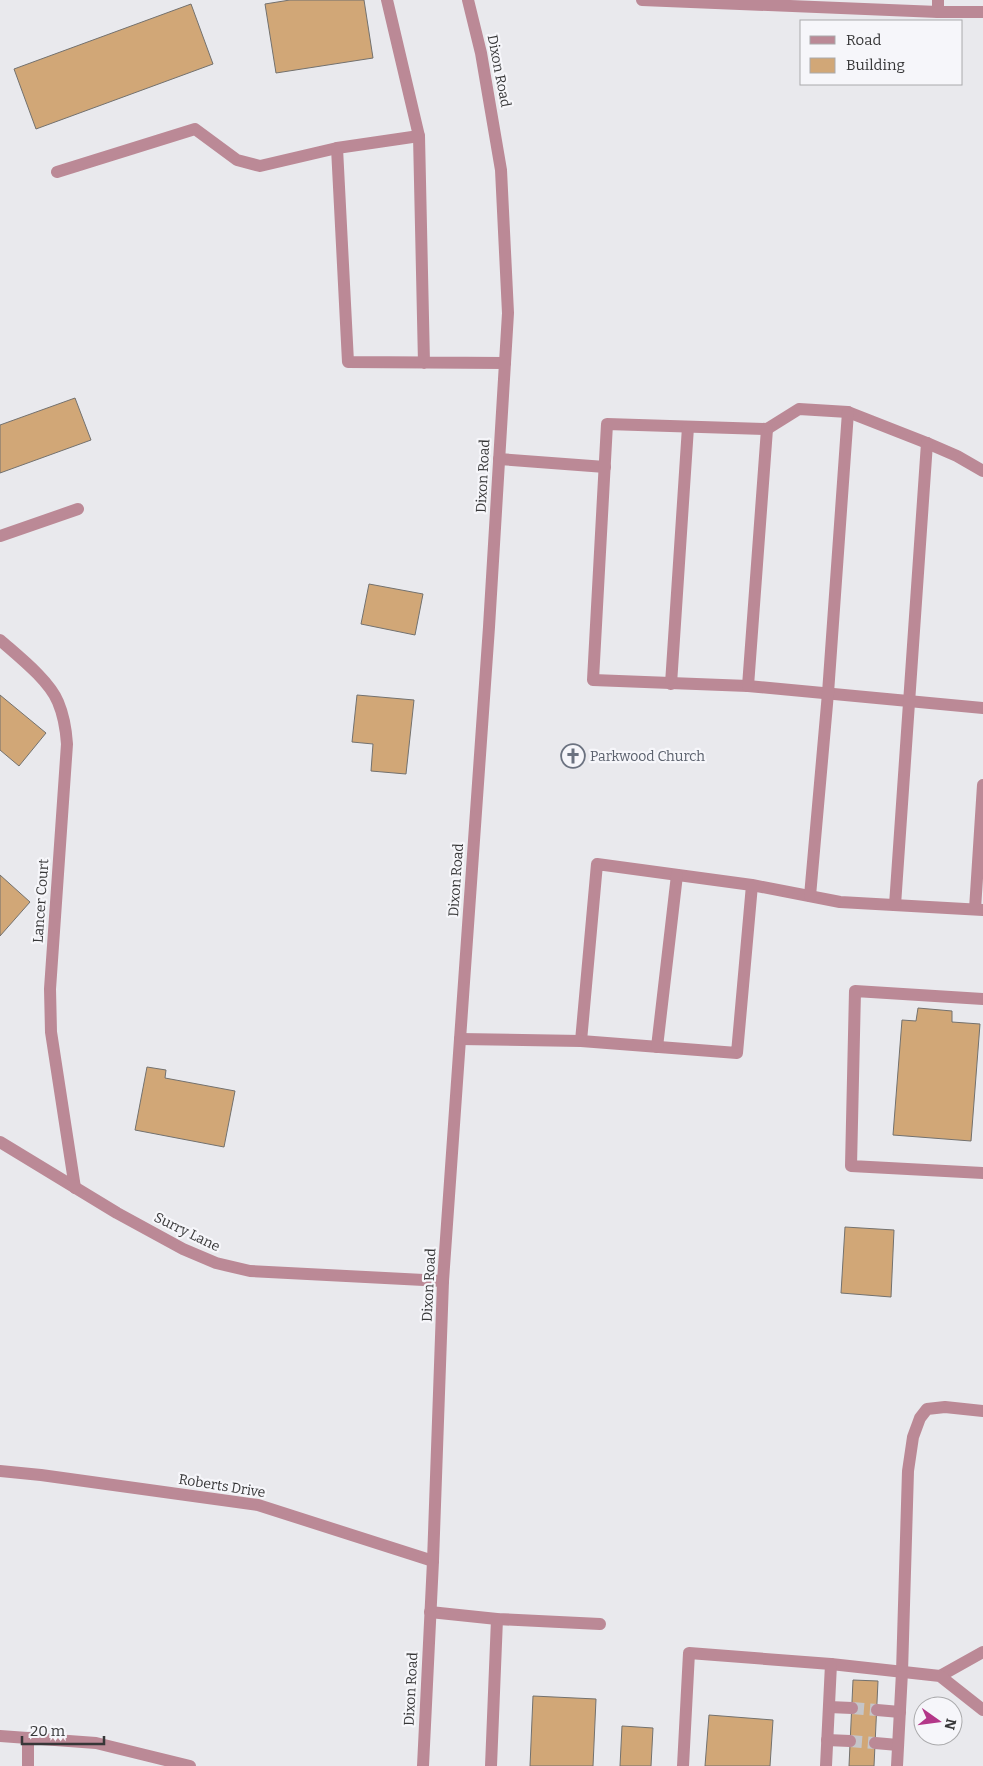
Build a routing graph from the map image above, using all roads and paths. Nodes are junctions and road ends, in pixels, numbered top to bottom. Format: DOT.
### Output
graph roads {
  1 [pos="387,0"];
  2 [pos="468,0"];
  3 [pos="642,0"];
  4 [pos="938,6"];
  5 [pos="983,12"];
  6 [pos="419,136"];
  7 [pos="337,148"];
  8 [pos="57,172"];
  9 [pos="424,363"];
  10 [pos="505,363"];
  11 [pos="848,412"];
  12 [pos="688,427"];
  13 [pos="767,429"];
  14 [pos="926,443"];
  15 [pos="499,459"];
  16 [pos="605,467"];
  17 [pos="983,471"];
  18 [pos="78,509"];
  19 [pos="0,536"];
  20 [pos="0,640"];
  21 [pos="671,684"];
  22 [pos="748,686"];
  23 [pos="828,693"];
  24 [pos="909,701"];
  25 [pos="983,708"];
  26 [pos="983,785"];
  27 [pos="677,875"];
  28 [pos="752,885"];
  29 [pos="810,896"];
  30 [pos="895,905"];
  31 [pos="979,909"];
  32 [pos="983,999"];
  33 [pos="460,1039"];
  34 [pos="581,1041"];
  35 [pos="657,1047"];
  36 [pos="0,1142"];
  37 [pos="983,1174"];
  38 [pos="75,1188"];
  39 [pos="443,1281"];
  40 [pos="983,1411"];
  41 [pos="0,1472"];
  42 [pos="433,1561"];
  43 [pos="430,1612"];
  44 [pos="497,1619"];
  45 [pos="600,1624"];
  46 [pos="983,1652"];
  47 [pos="831,1664"];
  48 [pos="902,1672"];
  49 [pos="940,1676"];
  50 [pos="829,1707"];
  51 [pos="852,1708"];
  52 [pos="877,1710"];
  53 [pos="983,1710"];
  54 [pos="900,1712"];
  55 [pos="0,1736"];
  56 [pos="28,1738"];
  57 [pos="827,1740"];
  58 [pos="850,1741"];
  59 [pos="875,1743"];
  60 [pos="898,1745"];
  61 [pos="28,1766"];
  62 [pos="190,1766"];
  63 [pos="423,1766"];
  64 [pos="490,1766"];
  65 [pos="683,1766"];
  66 [pos="826,1766"];
  67 [pos="897,1766"];
  1 -- 6 [label="street"];
  2 -- 10 [label="street, Dixon Road"];
  3 -- 4 [label="street"];
  4 -- 5 [label="street"];
  6 -- 7 [label="street"];
  6 -- 9 [label="street"];
  7 -- 8 [label="street"];
  7 -- 9 [label="street"];
  9 -- 10 [label="street"];
  10 -- 15 [label="street, Dixon Road"];
  11 -- 13 [label="street"];
  11 -- 14 [label="street"];
  11 -- 23 [label="street"];
  12 -- 13 [label="street"];
  12 -- 16 [label="street"];
  12 -- 21 [label="street"];
  13 -- 22 [label="street"];
  14 -- 17 [label="street"];
  14 -- 24 [label="street"];
  15 -- 16 [label="street"];
  15 -- 33 [label="street, Dixon Road"];
  16 -- 21 [label="street"];
  18 -- 19 [label="street"];
  20 -- 38 [label="street, Lancer Court"];
  21 -- 22 [label="street"];
  22 -- 23 [label="street"];
  23 -- 24 [label="street"];
  23 -- 29 [label="street"];
  24 -- 25 [label="street"];
  24 -- 30 [label="street"];
  26 -- 31 [label="street"];
  27 -- 28 [label="street"];
  27 -- 34 [label="street"];
  27 -- 35 [label="street"];
  28 -- 29 [label="street"];
  28 -- 35 [label="street"];
  29 -- 30 [label="street"];
  30 -- 31 [label="street"];
  32 -- 37 [label="street"];
  33 -- 34 [label="street"];
  33 -- 39 [label="street, Dixon Road"];
  34 -- 35 [label="street"];
  36 -- 38 [label="street, Surry Lane"];
  38 -- 39 [label="street, Surry Lane"];
  39 -- 42 [label="street, Dixon Road"];
  40 -- 48 [label="street"];
  41 -- 42 [label="street, Roberts Drive"];
  42 -- 43 [label="street, Dixon Road"];
  43 -- 44 [label="street"];
  43 -- 63 [label="street, Dixon Road"];
  44 -- 45 [label="street"];
  44 -- 64 [label="street"];
  46 -- 49 [label="street"];
  47 -- 48 [label="street"];
  47 -- 50 [label="street"];
  47 -- 65 [label="street"];
  48 -- 49 [label="street"];
  48 -- 54 [label="street"];
  49 -- 53 [label="street"];
  50 -- 51 [label="street"];
  50 -- 57 [label="street"];
  52 -- 54 [label="street"];
  54 -- 60 [label="street"];
  55 -- 56 [label="street"];
  56 -- 61 [label="street"];
  56 -- 62 [label="street"];
  57 -- 58 [label="street"];
  57 -- 66 [label="street"];
  59 -- 60 [label="street"];
  60 -- 67 [label="street"];
}
